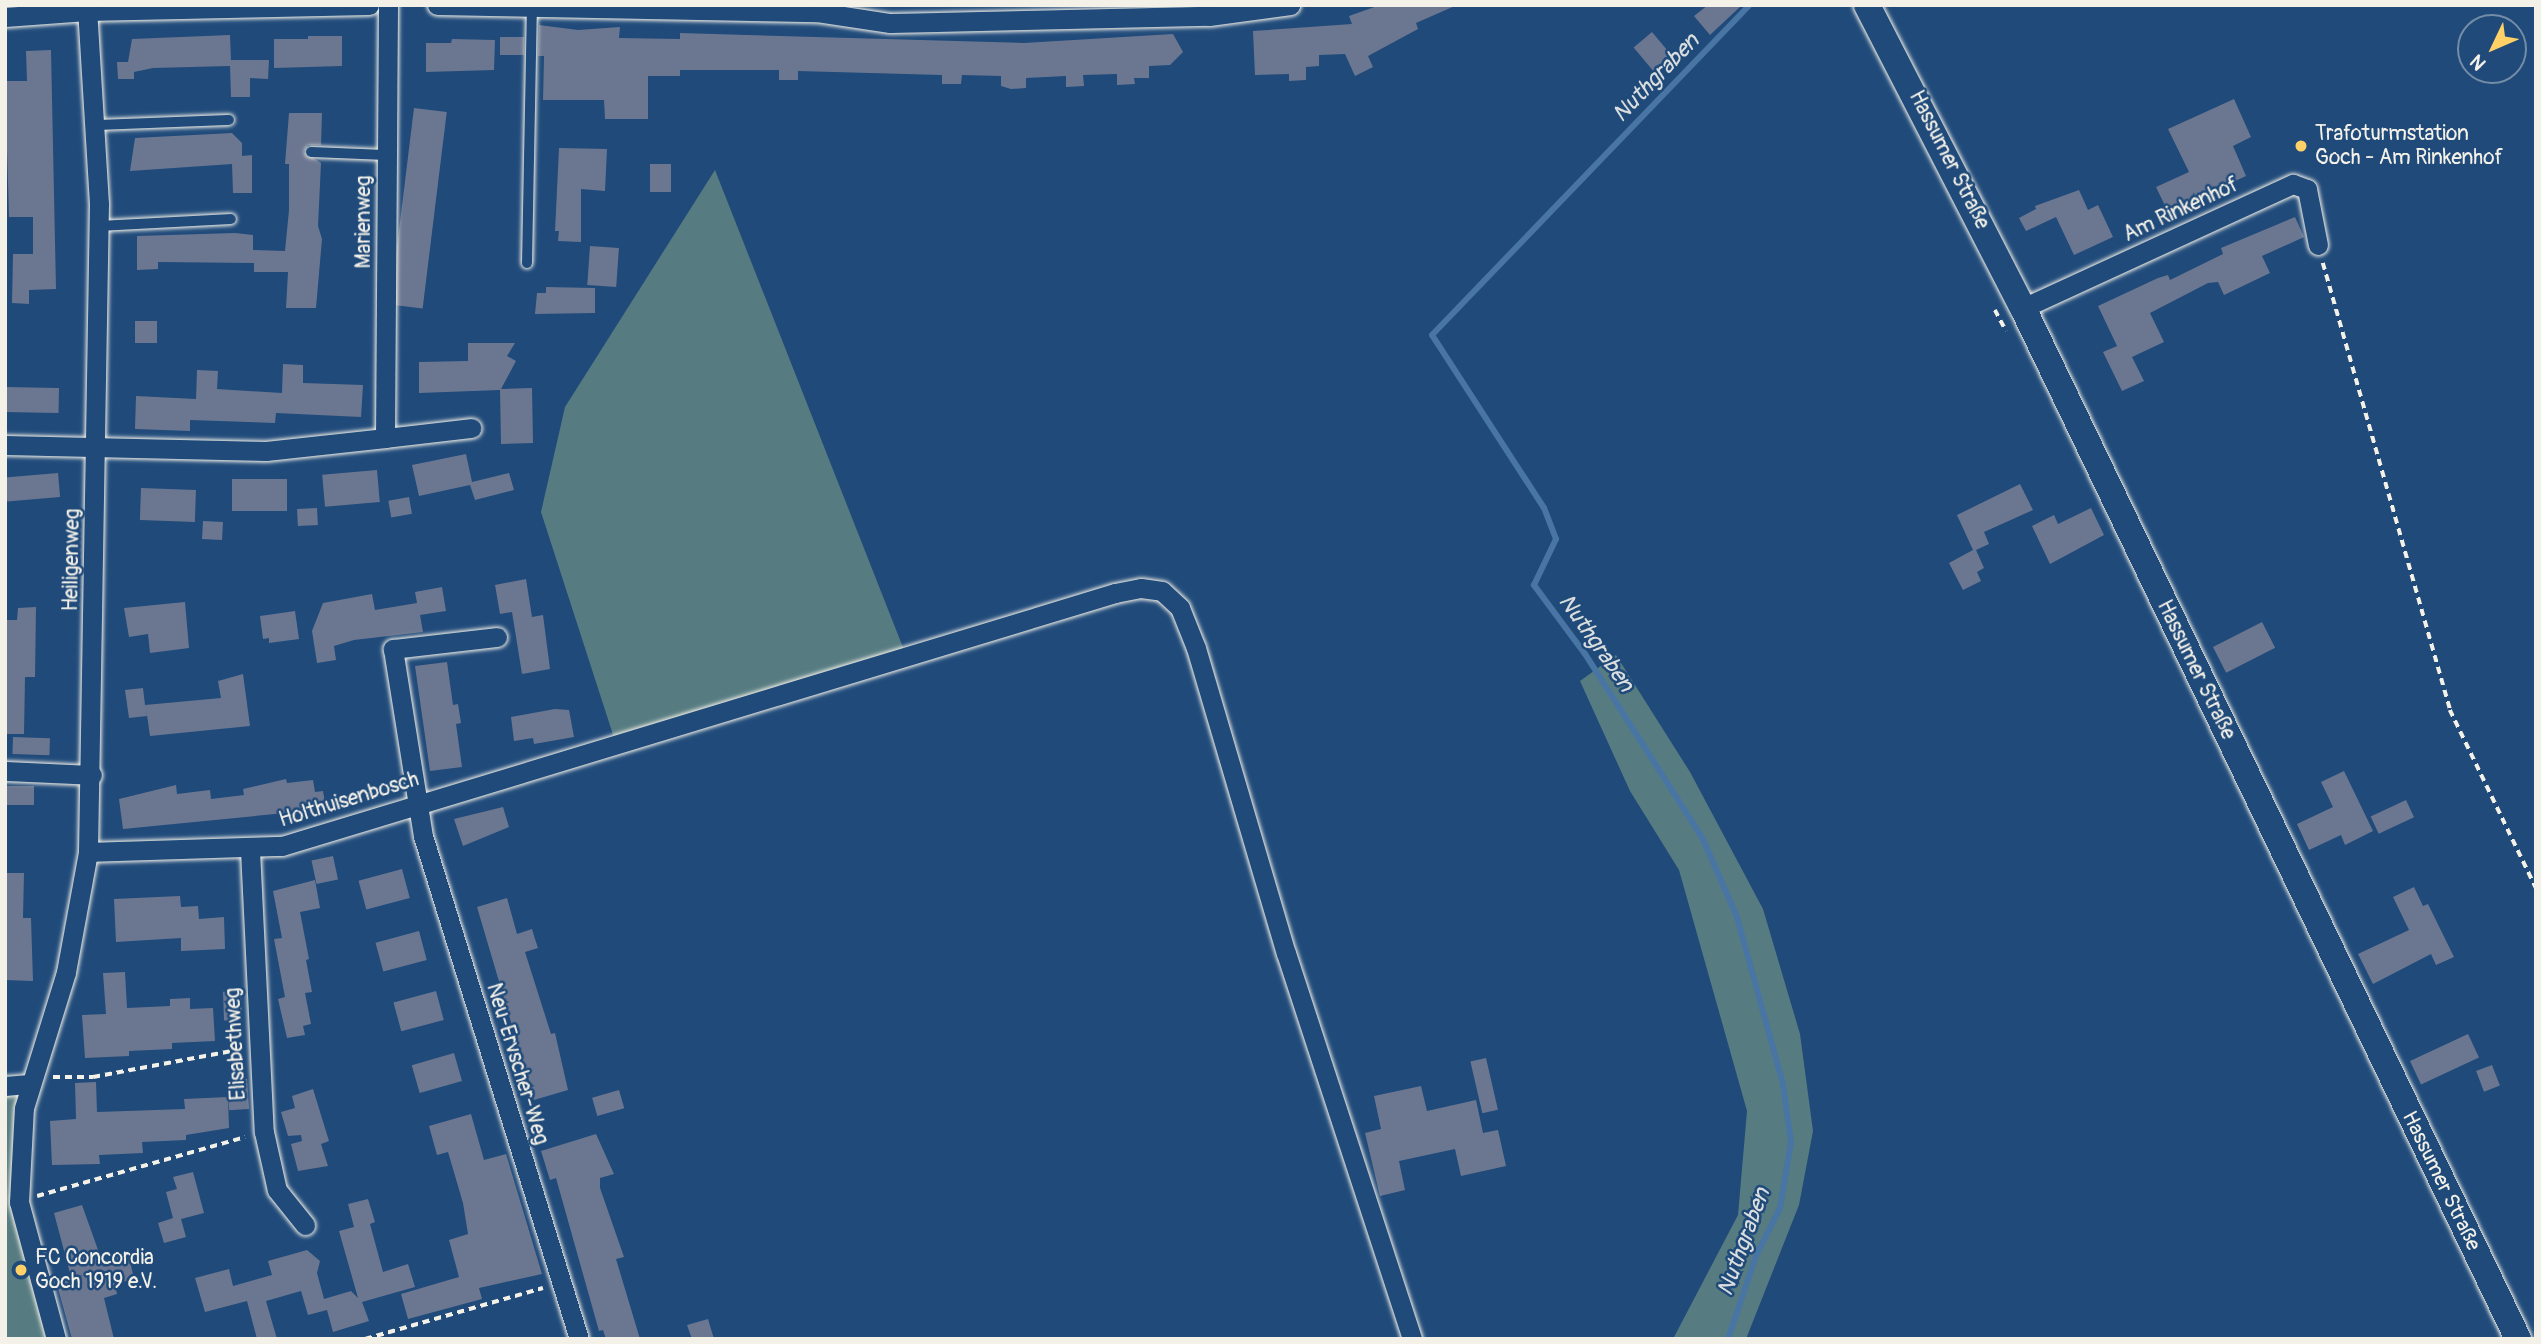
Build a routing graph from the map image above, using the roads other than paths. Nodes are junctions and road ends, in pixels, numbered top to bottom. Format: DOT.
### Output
graph roads {
  1 [pos="369,5"];
  2 [pos="388,5"];
  3 [pos="437,5"];
  4 [pos="1290,5"];
  5 [pos="1867,5"];
  6 [pos="532,6"];
  7 [pos="606,7"];
  8 [pos="87,8"];
  9 [pos="1209,11"];
  10 [pos="5,18"];
  11 [pos="229,120"];
  12 [pos="96,125"];
  13 [pos="311,152"];
  14 [pos="387,155"];
  15 [pos="231,219"];
  16 [pos="99,226"];
  17 [pos="2318,245"];
  18 [pos="527,263"];
  19 [pos="2023,308"];
  20 [pos="471,428"];
  21 [pos="385,438"];
  22 [pos="5,445"];
  23 [pos="96,447"];
  24 [pos="497,637"];
  25 [pos="5,771"];
  26 [pos="92,775"];
  27 [pos="420,801"];
  28 [pos="250,850"];
  29 [pos="88,852"];
  30 [pos="31,1080"];
  31 [pos="5,1086"];
  32 [pos="306,1225"];
  33 [pos="56,1339"];
  34 [pos="579,1339"];
  35 [pos="1412,1339"];
  36 [pos="2518,1339"];
  1 -- 8 [label="street"];
  2 -- 14 [label="street, Marienweg"];
  3 -- 6 [label="street"];
  4 -- 9 [label="street"];
  5 -- 19 [label="street, Hassumer Straße"];
  6 -- 7 [label="street"];
  6 -- 18 [label="lane"];
  7 -- 9 [label="street"];
  8 -- 10 [label="street"];
  8 -- 12 [label="street, Heiligenweg"];
  11 -- 12 [label="lane"];
  12 -- 16 [label="street, Heiligenweg"];
  13 -- 14 [label="lane"];
  14 -- 21 [label="street, Marienweg"];
  15 -- 16 [label="lane"];
  16 -- 23 [label="street, Heiligenweg"];
  17 -- 19 [label="street, Am Rinkenhof"];
  19 -- 36 [label="street, Hassumer Straße"];
  20 -- 21 [label="street"];
  21 -- 23 [label="street"];
  22 -- 23 [label="street"];
  23 -- 26 [label="street, Heiligenweg"];
  24 -- 27 [label="street, Neu-Ervscher-Weg"];
  25 -- 26 [label="street"];
  26 -- 29 [label="street, Heiligenweg"];
  27 -- 28 [label="street, Holthuisenbosch"];
  27 -- 34 [label="street, Neu-Ervscher-Weg"];
  27 -- 35 [label="street, Holthuisenbosch"];
  28 -- 29 [label="street, Holthuisenbosch"];
  28 -- 32 [label="street, Elisabethweg"];
  29 -- 30 [label="street, Heiligenweg"];
  30 -- 31 [label="street"];
  30 -- 33 [label="street, Heiligenweg"];
}
